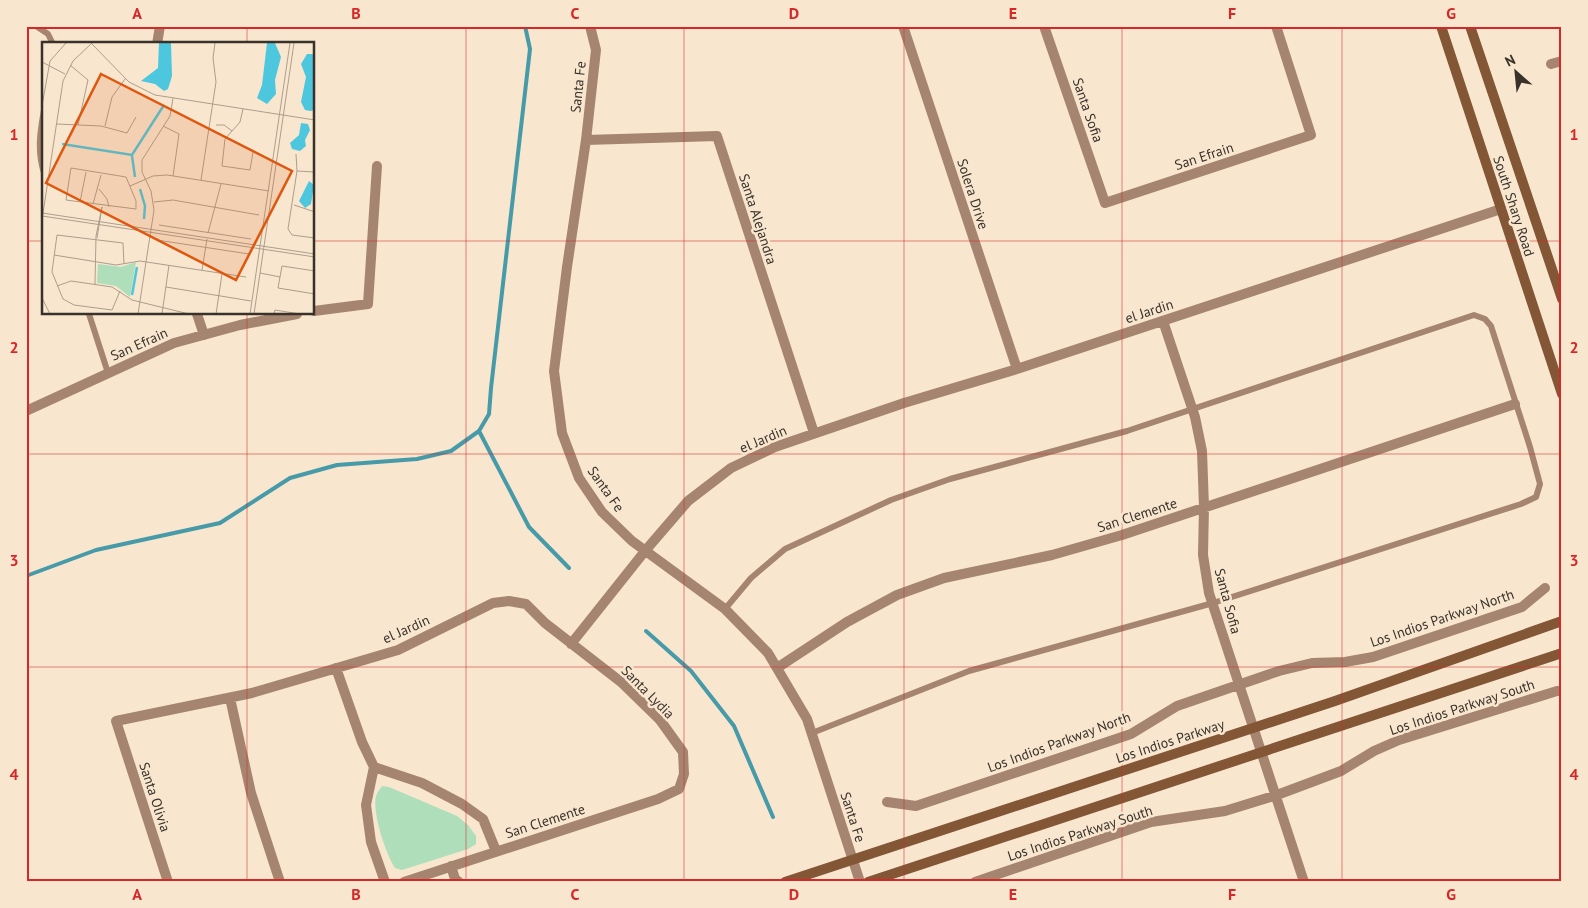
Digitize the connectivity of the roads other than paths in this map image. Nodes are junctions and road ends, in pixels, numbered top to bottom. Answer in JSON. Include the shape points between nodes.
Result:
{"nodes":[{"id":1,"x":36,"y":26,"type":"edge"},
{"id":2,"x":160,"y":26,"type":"edge"},
{"id":3,"x":590,"y":26,"type":"edge"},
{"id":4,"x":904,"y":26,"type":"edge"},
{"id":5,"x":1044,"y":26,"type":"edge"},
{"id":6,"x":1276,"y":26,"type":"edge"},
{"id":7,"x":1441,"y":26,"type":"edge"},
{"id":8,"x":1470,"y":26,"type":"edge"},
{"id":9,"x":52,"y":42,"type":"edge"},
{"id":10,"x":157,"y":42,"type":"edge"},
{"id":11,"x":42,"y":122,"type":"edge"},
{"id":12,"x":586,"y":140,"type":"junction"},
{"id":13,"x":42,"y":166,"type":"edge"},
{"id":14,"x":378,"y":166,"type":"dead end"},
{"id":15,"x":1105,"y":203,"type":"joint"},
{"id":16,"x":1501,"y":209,"type":"junction"},
{"id":17,"x":1562,"y":299,"type":"edge"},
{"id":18,"x":315,"y":311,"type":"edge"},
{"id":19,"x":89,"y":315,"type":"edge"},
{"id":20,"x":197,"y":315,"type":"edge"},
{"id":21,"x":292,"y":315,"type":"edge"},
{"id":22,"x":1163,"y":321,"type":"junction"},
{"id":23,"x":204,"y":334,"type":"junction"},
{"id":24,"x":1017,"y":370,"type":"junction"},
{"id":25,"x":108,"y":373,"type":"junction"},
{"id":26,"x":1562,"y":394,"type":"edge"},
{"id":27,"x":1515,"y":404,"type":"junction"},
{"id":28,"x":1193,"y":410,"type":"junction"},
{"id":29,"x":26,"y":411,"type":"edge"},
{"id":30,"x":814,"y":433,"type":"junction"},
{"id":31,"x":1204,"y":507,"type":"junction"},
{"id":32,"x":646,"y":551,"type":"junction"},
{"id":33,"x":1545,"y":588,"type":"dead end"},
{"id":34,"x":1213,"y":604,"type":"junction"},
{"id":35,"x":725,"y":609,"type":"junction"},
{"id":36,"x":1562,"y":621,"type":"edge"},
{"id":37,"x":571,"y":644,"type":"junction"},
{"id":38,"x":1562,"y":653,"type":"edge"},
{"id":39,"x":336,"y":668,"type":"junction"},
{"id":40,"x":777,"y":668,"type":"junction"},
{"id":41,"x":1239,"y":684,"type":"junction"},
{"id":42,"x":1562,"y":691,"type":"edge"},
{"id":43,"x":230,"y":698,"type":"junction"},
{"id":44,"x":116,"y":721,"type":"joint"},
{"id":45,"x":1254,"y":728,"type":"junction"},
{"id":46,"x":812,"y":733,"type":"junction"},
{"id":47,"x":1262,"y":751,"type":"junction"},
{"id":48,"x":374,"y":767,"type":"junction"},
{"id":49,"x":684,"y":774,"type":"joint"},
{"id":50,"x":1276,"y":795,"type":"junction"},
{"id":51,"x":887,"y":802,"type":"dead end"},
{"id":52,"x":496,"y":851,"type":"junction"},
{"id":53,"x":853,"y":860,"type":"junction"},
{"id":54,"x":451,"y":866,"type":"junction"},
{"id":55,"x":456,"y":881,"type":"edge"},
{"id":56,"x":168,"y":882,"type":"edge"},
{"id":57,"x":280,"y":882,"type":"edge"},
{"id":58,"x":385,"y":882,"type":"edge"},
{"id":59,"x":404,"y":882,"type":"edge"},
{"id":60,"x":785,"y":882,"type":"edge"},
{"id":61,"x":860,"y":882,"type":"edge"},
{"id":62,"x":868,"y":882,"type":"edge"},
{"id":63,"x":975,"y":882,"type":"edge"},
{"id":64,"x":1304,"y":882,"type":"edge"}],
"edges":[{"from":1,"to":9,"type":"lane","via":[[48,34]]},
{"from":2,"to":10,"type":"street"},
{"from":3,"to":12,"type":"street","name":"Santa Fe","via":[[596,50]]},
{"from":4,"to":24,"type":"street","name":"Solera Drive"},
{"from":5,"to":15,"type":"street","name":"Santa Sofia"},
{"from":6,"to":15,"type":"street","name":"San Efrain","via":[[1311,135]]},
{"from":7,"to":16,"type":"street","name":"South Shary Road"},
{"from":8,"to":17,"type":"street","name":"South Shary Road"},
{"from":11,"to":13,"type":"lane","via":[[39,140]]},
{"from":12,"to":30,"type":"street","name":"Santa Alejandra","via":[[716,136]]},
{"from":12,"to":32,"type":"street","name":"Santa Fe","via":[[554,371],[562,433],[579,478],[602,512]]},
{"from":14,"to":18,"type":"street","via":[[368,304]]},
{"from":16,"to":22,"type":"street","name":"el Jardin"},
{"from":16,"to":26,"type":"street","name":"South Shary Road"},
{"from":19,"to":25,"type":"lane"},
{"from":20,"to":23,"type":"street"},
{"from":21,"to":23,"type":"street","name":"San Efrain"},
{"from":22,"to":24,"type":"street","name":"el Jardin"},
{"from":22,"to":28,"type":"street","name":"Santa Sofia"},
{"from":23,"to":25,"type":"street","name":"San Efrain","via":[[174,343]]},
{"from":24,"to":30,"type":"street","name":"el Jardin"},
{"from":25,"to":29,"type":"street","name":"San Efrain"},
{"from":27,"to":28,"type":"lane","via":[[1490,326],[1485,319],[1474,315]]},
{"from":27,"to":31,"type":"street","name":"San Clemente"},
{"from":27,"to":34,"type":"lane","via":[[1540,484],[1536,497]]},
{"from":28,"to":31,"type":"street","name":"Santa Sofia","via":[[1202,451]]},
{"from":28,"to":35,"type":"lane","via":[[950,479],[891,500],[785,548],[751,578]]},
{"from":30,"to":32,"type":"street","name":"el Jardin","via":[[731,468],[688,501]]},
{"from":31,"to":34,"type":"street","name":"Santa Sofia","via":[[1203,555]]},
{"from":31,"to":40,"type":"street","name":"San Clemente","via":[[1122,535],[1052,555],[944,578],[897,595],[847,622]]},
{"from":32,"to":35,"type":"street","name":"Santa Fe"},
{"from":32,"to":37,"type":"street","name":"el Jardin"},
{"from":33,"to":41,"type":"street","name":"Los Indios Parkway North","via":[[1522,607],[1373,657],[1312,663]]},
{"from":34,"to":41,"type":"street","name":"Santa Sofia"},
{"from":34,"to":46,"type":"lane","via":[[969,671]]},
{"from":35,"to":40,"type":"street","name":"Santa Fe","via":[[768,653]]},
{"from":36,"to":45,"type":"street","name":"Los Indios Parkway"},
{"from":37,"to":39,"type":"street","name":"el Jardin","via":[[526,604],[509,601],[493,603],[398,650]]},
{"from":37,"to":49,"type":"street","name":"Santa Lydia","via":[[621,682],[660,720],[683,752]]},
{"from":38,"to":47,"type":"street"},
{"from":39,"to":43,"type":"street","name":"el Jardin"},
{"from":39,"to":48,"type":"street"},
{"from":40,"to":46,"type":"street","name":"Santa Fe","via":[[808,719]]},
{"from":41,"to":45,"type":"street","name":"Santa Sofia"},
{"from":41,"to":51,"type":"street","name":"Los Indios Parkway North","via":[[1177,706],[1131,734],[916,806]]},
{"from":42,"to":50,"type":"street","name":"Los Indios Parkway South","via":[[1399,740],[1341,771]]},
{"from":43,"to":44,"type":"street","name":"el Jardin"},
{"from":43,"to":57,"type":"street","via":[[251,793]]},
{"from":44,"to":56,"type":"street","name":"Santa Olivia"},
{"from":45,"to":47,"type":"street","name":"Santa Sofia"},
{"from":45,"to":53,"type":"street","name":"Los Indios Parkway"},
{"from":46,"to":53,"type":"street","name":"Santa Fe"},
{"from":47,"to":50,"type":"street","name":"Santa Sofia"},
{"from":47,"to":62,"type":"street"},
{"from":48,"to":52,"type":"street","via":[[422,783],[462,804],[483,819]]},
{"from":48,"to":58,"type":"street","via":[[366,805],[371,842]]},
{"from":49,"to":52,"type":"street","name":"San Clemente","via":[[679,789],[658,799]]},
{"from":50,"to":63,"type":"street","name":"Los Indios Parkway South","via":[[1225,812],[1151,822]]},
{"from":50,"to":64,"type":"street","name":"Santa Sofia"},
{"from":52,"to":54,"type":"street","name":"San Clemente"},
{"from":53,"to":60,"type":"street","name":"Los Indios Parkway"},
{"from":53,"to":61,"type":"street","name":"Santa Fe"},
{"from":54,"to":55,"type":"street"},
{"from":54,"to":59,"type":"street","name":"San Clemente"}]}
